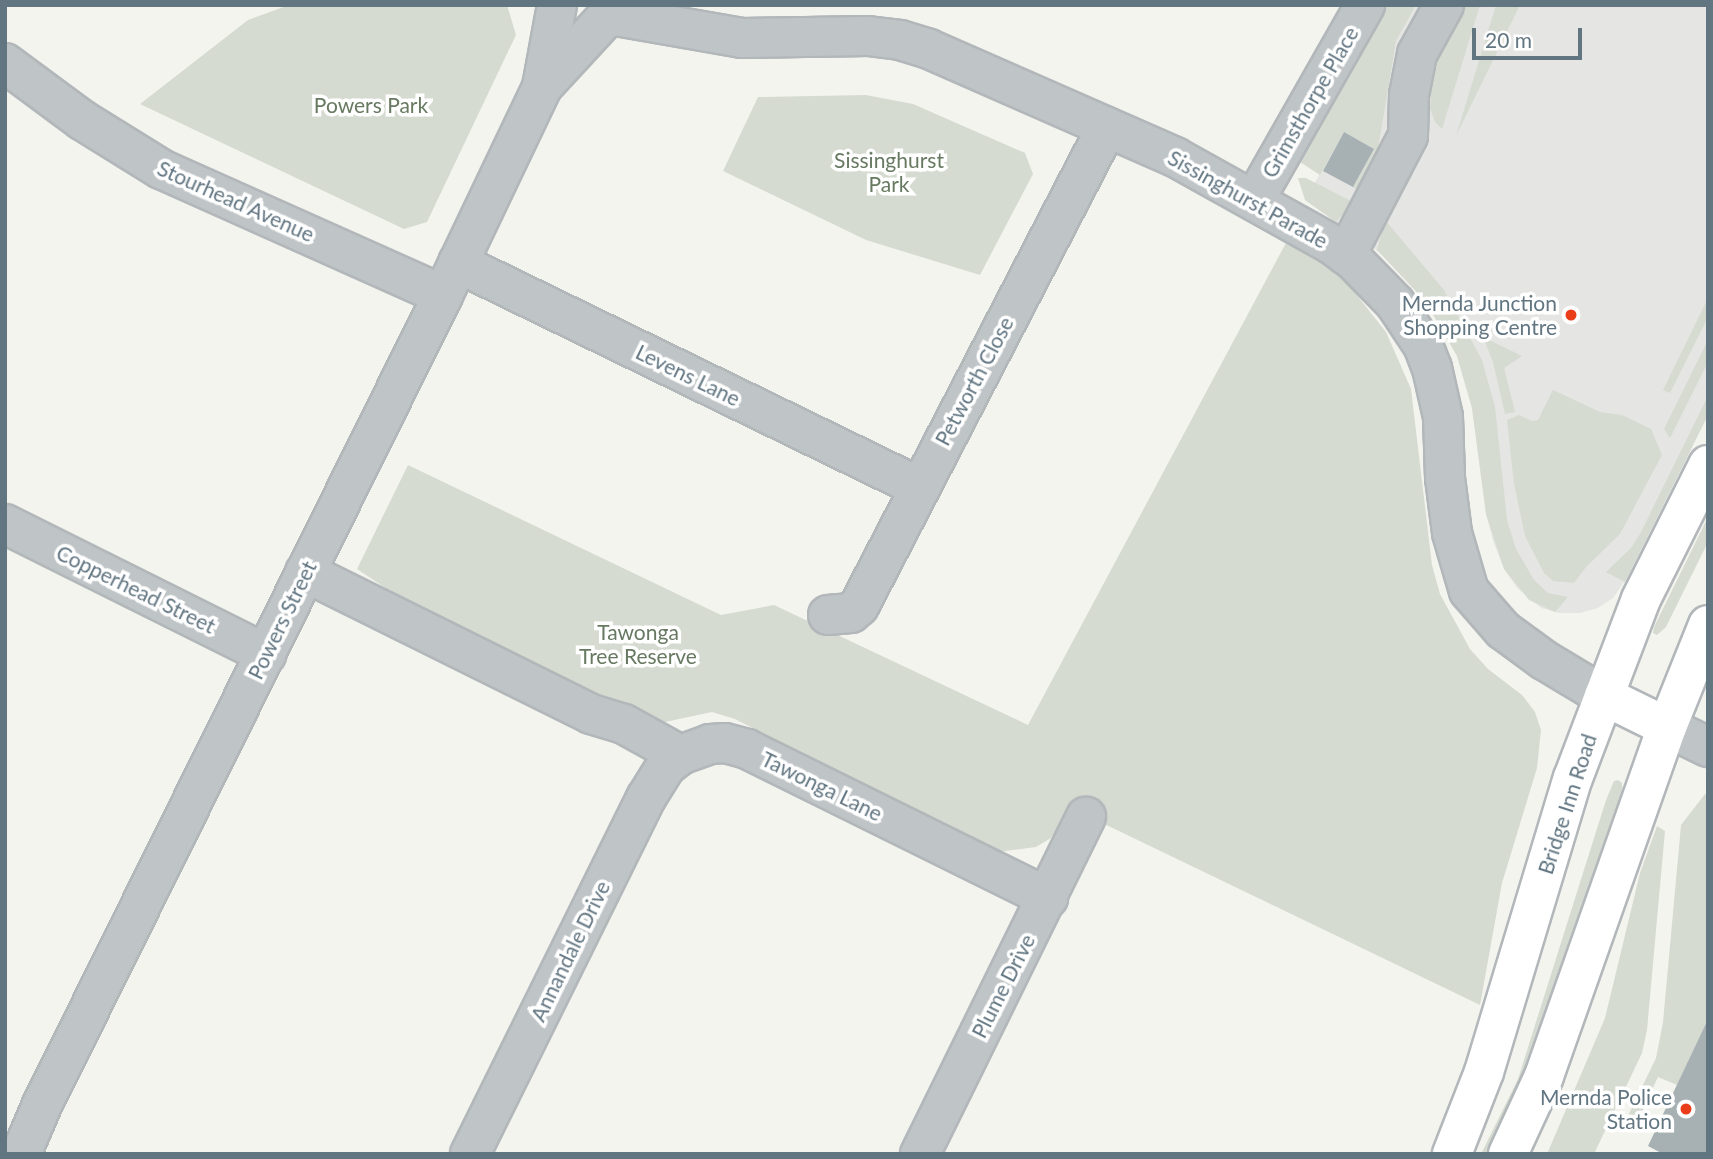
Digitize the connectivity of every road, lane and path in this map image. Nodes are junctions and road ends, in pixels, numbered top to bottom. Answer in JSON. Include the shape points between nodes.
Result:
{"nodes":[{"id":1,"x":558,"y":5,"type":"edge"},
{"id":2,"x":681,"y":5,"type":"edge"},
{"id":3,"x":1365,"y":5,"type":"edge"},
{"id":4,"x":1444,"y":5,"type":"edge"},
{"id":5,"x":616,"y":14,"type":"edge"},
{"id":6,"x":711,"y":30,"type":"junction"},
{"id":7,"x":5,"y":63,"type":"edge"},
{"id":8,"x":542,"y":86,"type":"junction"},
{"id":9,"x":1107,"y":127,"type":"junction"},
{"id":10,"x":1255,"y":199,"type":"junction"},
{"id":11,"x":1346,"y":255,"type":"junction"},
{"id":12,"x":451,"y":279,"type":"junction"},
{"id":13,"x":1708,"y":465,"type":"edge"},
{"id":14,"x":919,"y":487,"type":"junction"},
{"id":15,"x":5,"y":524,"type":"edge"},
{"id":16,"x":305,"y":572,"type":"junction"},
{"id":17,"x":828,"y":615,"type":"dead end"},
{"id":18,"x":1708,"y":625,"type":"edge"},
{"id":19,"x":266,"y":654,"type":"junction"},
{"id":20,"x":1604,"y":696,"type":"junction"},
{"id":21,"x":591,"y":714,"type":"junction"},
{"id":22,"x":1667,"y":727,"type":"junction"},
{"id":23,"x":1708,"y":747,"type":"edge"},
{"id":24,"x":680,"y":755,"type":"junction"},
{"id":25,"x":654,"y":782,"type":"junction"},
{"id":26,"x":1086,"y":817,"type":"dead end"},
{"id":27,"x":1048,"y":898,"type":"junction"},
{"id":28,"x":21,"y":1154,"type":"edge"},
{"id":29,"x":470,"y":1154,"type":"edge"},
{"id":30,"x":920,"y":1154,"type":"edge"},
{"id":31,"x":1452,"y":1154,"type":"edge"},
{"id":32,"x":1508,"y":1154,"type":"edge"}],
"edges":[{"from":1,"to":5,"type":"street","name":"Sissinghurst Parade","via":[[578,19]]},
{"from":1,"to":8,"type":"street","name":"Powers Street"},
{"from":2,"to":6,"type":"street","name":"Sissinghurst Parade"},
{"from":3,"to":10,"type":"street","name":"Grimsthorpe Place"},
{"from":4,"to":11,"type":"street","via":[[1418,54],[1409,95],[1408,136]]},
{"from":5,"to":6,"type":"street","name":"Sissinghurst Parade"},
{"from":5,"to":8,"type":"street","name":"Powers Street"},
{"from":6,"to":9,"type":"street","name":"Sissinghurst Parade","via":[[752,38],[868,36],[900,40]]},
{"from":7,"to":12,"type":"street","name":"Stourhead Avenue","via":[[82,120],[161,169]]},
{"from":8,"to":12,"type":"street","name":"Powers Street"},
{"from":9,"to":10,"type":"street","name":"Sissinghurst Parade"},
{"from":9,"to":14,"type":"street","name":"Petworth Close"},
{"from":10,"to":11,"type":"street","name":"Sissinghurst Parade"},
{"from":11,"to":20,"type":"street","name":"Sissinghurst Parade","via":[[1395,303],[1423,345],[1432,368],[1443,417],[1452,533],[1469,591],[1503,630]]},
{"from":12,"to":14,"type":"street","name":"Levens Lane"},
{"from":12,"to":16,"type":"street","name":"Powers Street"},
{"from":13,"to":20,"type":"main road","name":"Bridge Inn Road","via":[[1641,599]]},
{"from":14,"to":17,"type":"street","name":"Petworth Close","via":[[859,606],[851,613]]},
{"from":15,"to":19,"type":"street","name":"Copperhead Street"},
{"from":16,"to":19,"type":"street","name":"Powers Street"},
{"from":16,"to":21,"type":"street"},
{"from":18,"to":22,"type":"main road"},
{"from":19,"to":28,"type":"street","name":"Powers Street"},
{"from":20,"to":22,"type":"main road"},
{"from":20,"to":31,"type":"main road","name":"Bridge Inn Road","via":[[1571,785],[1484,1072]]},
{"from":21,"to":24,"type":"street","via":[[624,724]]},
{"from":21,"to":25,"type":"street"},
{"from":22,"to":23,"type":"street"},
{"from":22,"to":32,"type":"main road","via":[[1544,1076]]},
{"from":24,"to":25,"type":"street","name":"Annandale Drive"},
{"from":24,"to":27,"type":"street","name":"Tawonga Lane","via":[[710,744],[747,749]]},
{"from":25,"to":29,"type":"street","name":"Annandale Drive"},
{"from":26,"to":27,"type":"street","name":"Plume Drive"},
{"from":27,"to":30,"type":"street","name":"Plume Drive"}]}
